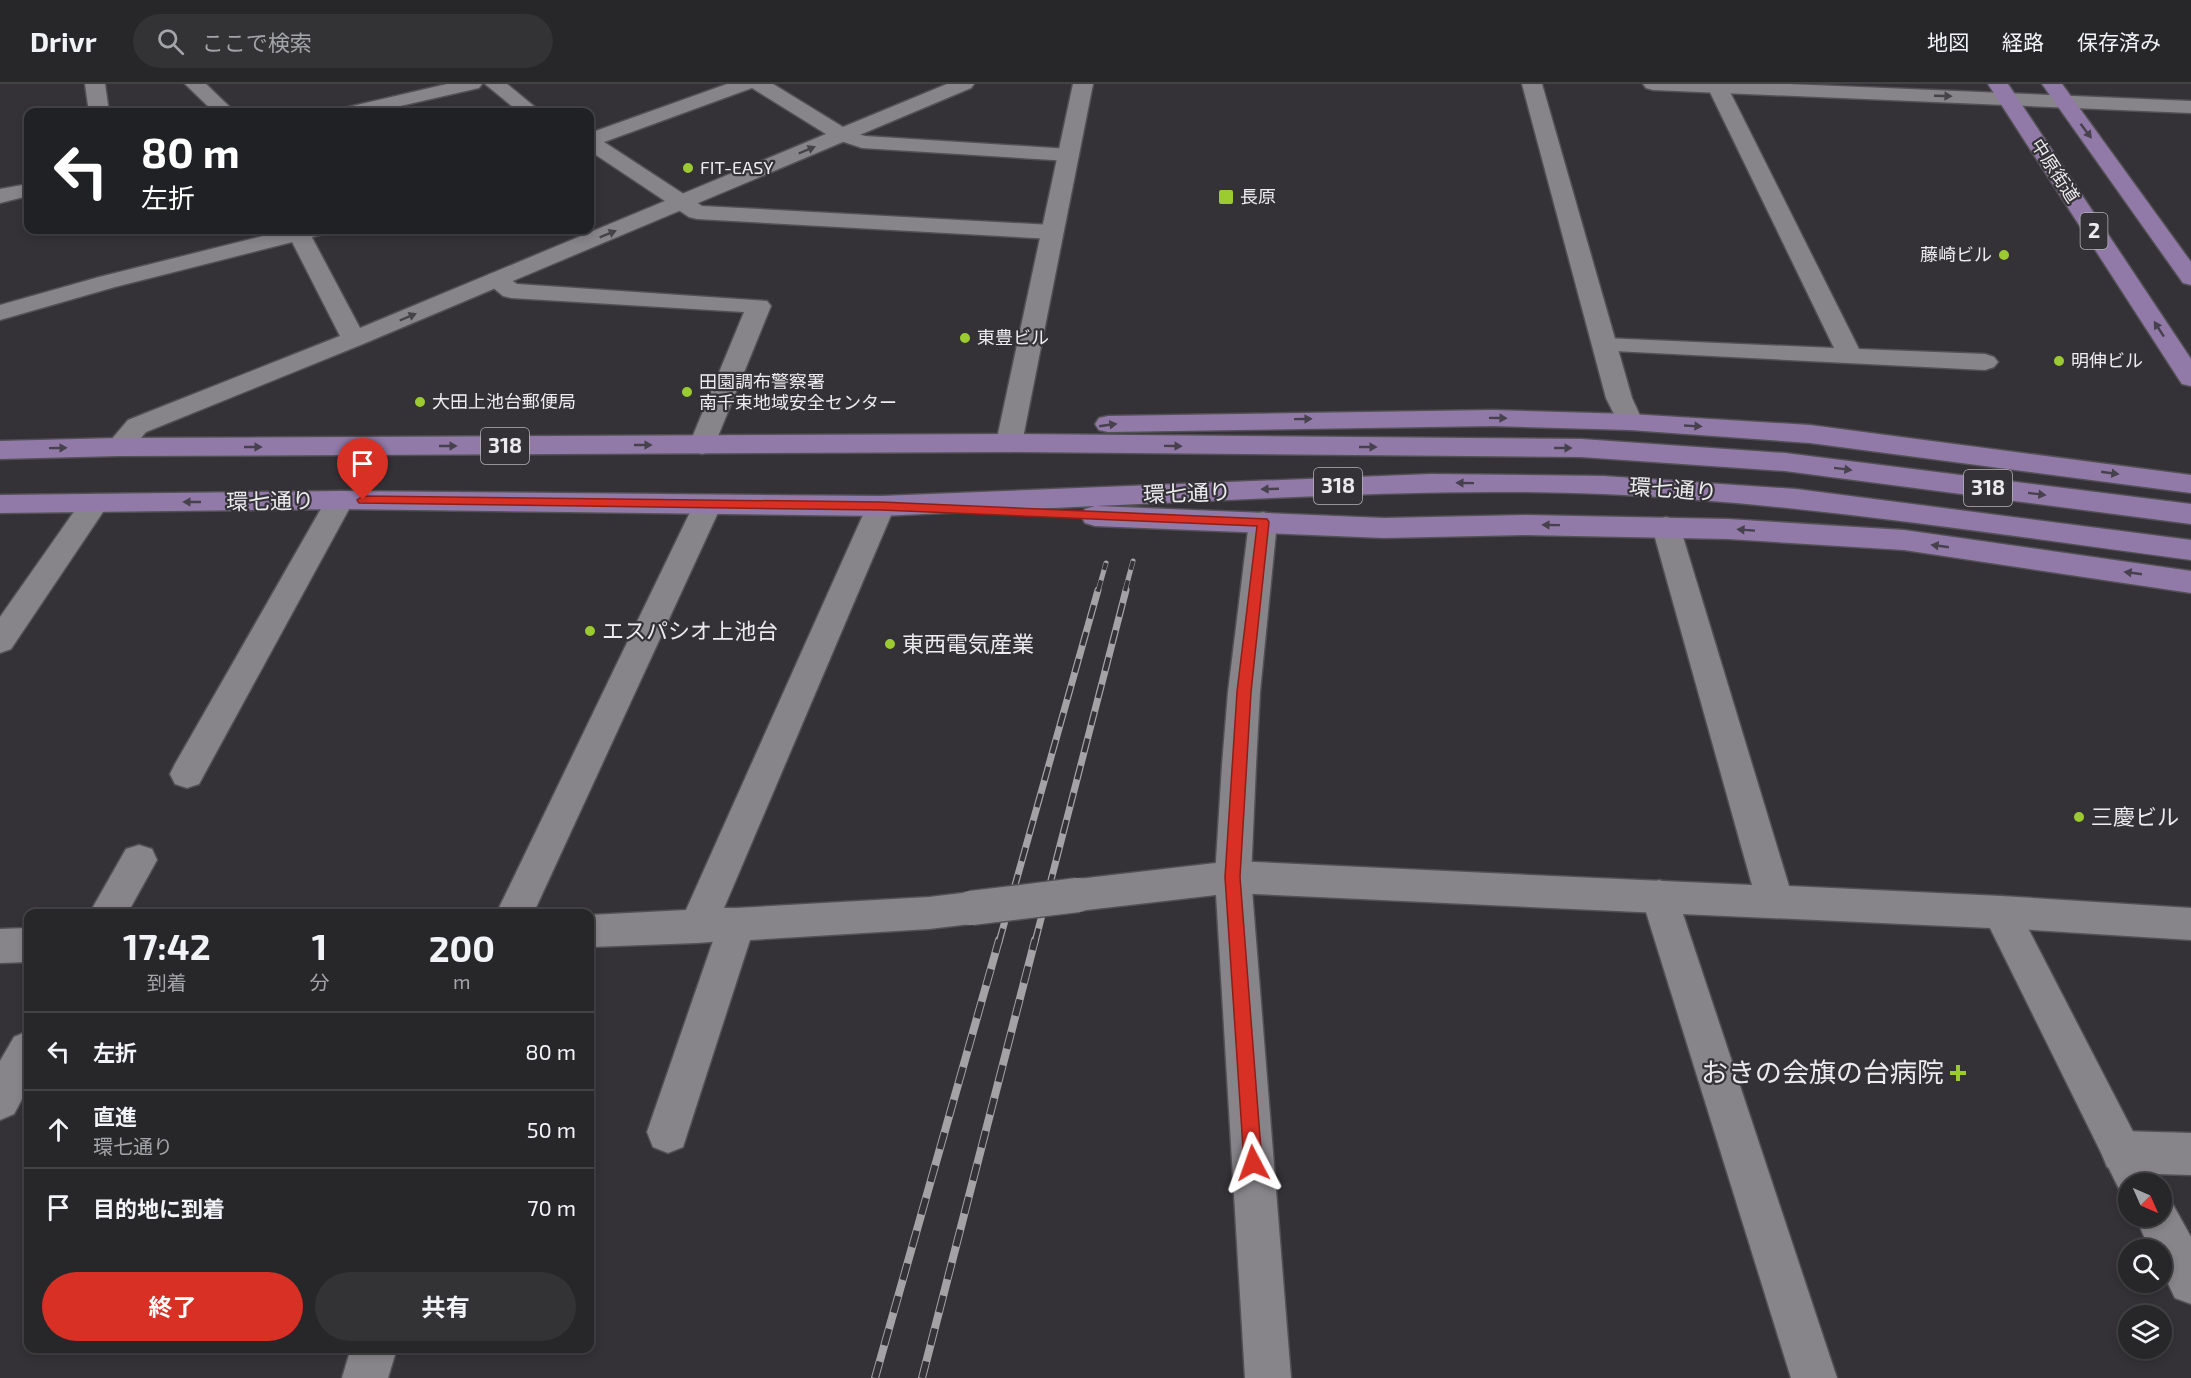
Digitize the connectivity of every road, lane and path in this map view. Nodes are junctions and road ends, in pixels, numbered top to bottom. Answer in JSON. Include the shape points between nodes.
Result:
{"nodes":[{"id":1,"x":95,"y":84,"type":"edge"},
{"id":2,"x":195,"y":84,"type":"edge"},
{"id":3,"x":472,"y":84,"type":"edge"},
{"id":4,"x":495,"y":84,"type":"edge"},
{"id":5,"x":744,"y":84,"type":"edge"},
{"id":6,"x":759,"y":84,"type":"edge"},
{"id":7,"x":964,"y":84,"type":"edge"},
{"id":8,"x":1083,"y":84,"type":"edge"},
{"id":9,"x":1532,"y":84,"type":"edge"},
{"id":10,"x":1653,"y":84,"type":"edge"},
{"id":11,"x":1690,"y":85,"type":"edge"},
{"id":12,"x":447,"y":86,"type":"edge"},
{"id":13,"x":1717,"y":86,"type":"junction"},
{"id":14,"x":2002,"y":91,"type":"edge"},
{"id":15,"x":2058,"y":92,"type":"edge"},
{"id":16,"x":2191,"y":106,"type":"edge"},
{"id":17,"x":98,"y":108,"type":"edge"},
{"id":18,"x":221,"y":108,"type":"edge"},
{"id":19,"x":366,"y":108,"type":"edge"},
{"id":20,"x":526,"y":108,"type":"edge"},
{"id":21,"x":842,"y":135,"type":"junction"},
{"id":22,"x":594,"y":140,"type":"edge"},
{"id":23,"x":594,"y":144,"type":"edge"},
{"id":24,"x":1069,"y":155,"type":"junction"},
{"id":25,"x":24,"y":191,"type":"edge"},
{"id":26,"x":0,"y":196,"type":"edge"},
{"id":27,"x":682,"y":203,"type":"junction"},
{"id":28,"x":1052,"y":231,"type":"junction"},
{"id":29,"x":291,"y":234,"type":"edge"},
{"id":30,"x":303,"y":234,"type":"edge"},
{"id":31,"x":2191,"y":278,"type":"edge"},
{"id":32,"x":496,"y":280,"type":"junction"},
{"id":33,"x":0,"y":314,"type":"edge"},
{"id":34,"x":354,"y":339,"type":"junction"},
{"id":35,"x":1604,"y":345,"type":"junction"},
{"id":36,"x":1851,"y":357,"type":"junction"},
{"id":37,"x":1985,"y":362,"type":"dead end"},
{"id":38,"x":2191,"y":378,"type":"edge"},
{"id":39,"x":1630,"y":422,"type":"junction"},
{"id":40,"x":1009,"y":443,"type":"junction"},
{"id":41,"x":702,"y":445,"type":"junction"},
{"id":42,"x":118,"y":447,"type":"junction"},
{"id":43,"x":0,"y":450,"type":"edge"},
{"id":44,"x":2191,"y":484,"type":"edge"},
{"id":45,"x":340,"y":500,"type":"junction"},
{"id":46,"x":95,"y":503,"type":"junction"},
{"id":47,"x":0,"y":504,"type":"edge"},
{"id":48,"x":708,"y":504,"type":"junction"},
{"id":49,"x":881,"y":506,"type":"junction"},
{"id":50,"x":2191,"y":514,"type":"edge"},
{"id":51,"x":1263,"y":522,"type":"junction"},
{"id":52,"x":1666,"y":527,"type":"junction"},
{"id":53,"x":2191,"y":550,"type":"edge"},
{"id":54,"x":2191,"y":582,"type":"edge"},
{"id":55,"x":0,"y":641,"type":"edge"},
{"id":56,"x":187,"y":774,"type":"dead end"},
{"id":57,"x":139,"y":860,"type":"dead end"},
{"id":58,"x":1233,"y":877,"type":"junction"},
{"id":59,"x":1659,"y":896,"type":"junction"},
{"id":60,"x":1775,"y":901,"type":"junction"},
{"id":61,"x":110,"y":909,"type":"edge"},
{"id":62,"x":516,"y":909,"type":"edge"},
{"id":63,"x":2001,"y":912,"type":"junction"},
{"id":64,"x":736,"y":924,"type":"junction"},
{"id":65,"x":2191,"y":924,"type":"edge"},
{"id":66,"x":697,"y":927,"type":"junction"},
{"id":67,"x":594,"y":931,"type":"edge"},
{"id":68,"x":24,"y":945,"type":"edge"},
{"id":69,"x":0,"y":946,"type":"edge"},
{"id":70,"x":24,"y":1057,"type":"edge"},
{"id":71,"x":0,"y":1100,"type":"edge"},
{"id":72,"x":668,"y":1132,"type":"dead end"},
{"id":73,"x":2191,"y":1154,"type":"edge"},
{"id":74,"x":2131,"y":1168,"type":"edge"},
{"id":75,"x":2162,"y":1227,"type":"edge"},
{"id":76,"x":2191,"y":1282,"type":"edge"},
{"id":77,"x":372,"y":1353,"type":"edge"},
{"id":78,"x":365,"y":1378,"type":"edge"},
{"id":79,"x":1268,"y":1378,"type":"edge"},
{"id":80,"x":1814,"y":1378,"type":"edge"}],
"edges":[{"from":1,"to":17,"type":"street"},
{"from":2,"to":18,"type":"street"},
{"from":3,"to":12,"type":"street"},
{"from":4,"to":20,"type":"street"},
{"from":5,"to":22,"type":"street"},
{"from":6,"to":21,"type":"street"},
{"from":7,"to":21,"type":"street"},
{"from":8,"to":24,"type":"street"},
{"from":9,"to":35,"type":"street"},
{"from":10,"to":11,"type":"street"},
{"from":11,"to":13,"type":"street"},
{"from":12,"to":19,"type":"street"},
{"from":13,"to":14,"type":"street","one_way":true},
{"from":13,"to":36,"type":"street"},
{"from":14,"to":15,"type":"street"},
{"from":38,"to":14,"type":"main road","name":"中原街道","number":"2","one_way":true},
{"from":15,"to":16,"type":"street"},
{"from":15,"to":31,"type":"main road","number":"2","one_way":true},
{"from":21,"to":24,"type":"street","via":[[862,142]]},
{"from":27,"to":21,"type":"street","one_way":true},
{"from":23,"to":27,"type":"street"},
{"from":24,"to":28,"type":"street"},
{"from":25,"to":26,"type":"street"},
{"from":27,"to":28,"type":"street","via":[[697,212]]},
{"from":32,"to":27,"type":"street","one_way":true},
{"from":28,"to":40,"type":"street"},
{"from":29,"to":33,"type":"street"},
{"from":30,"to":34,"type":"street"},
{"from":34,"to":32,"type":"street","one_way":true},
{"from":32,"to":41,"type":"street","via":[[511,291],[759,306]]},
{"from":34,"to":42,"type":"street","via":[[137,426]]},
{"from":35,"to":36,"type":"street"},
{"from":35,"to":39,"type":"street"},
{"from":36,"to":37,"type":"street"},
{"from":40,"to":39,"type":"main road","one_way":true,"via":[[1111,423],[1481,418]]},
{"from":39,"to":44,"type":"main road","one_way":true,"via":[[1810,434]]},
{"from":40,"to":41,"type":"main road","name":"環七通り","number":"318"},
{"from":40,"to":50,"type":"main road","name":"環七通り","number":"318","one_way":true,"via":[[1581,448],[1785,462]]},
{"from":42,"to":41,"type":"main road","name":"環七通り","number":"318","one_way":true},
{"from":43,"to":42,"type":"main road","name":"環七通り","number":"318","one_way":true},
{"from":45,"to":46,"type":"main road","name":"環七通り","number":"318","one_way":true},
{"from":45,"to":48,"type":"main road","name":"環七通り","number":"318"},
{"from":45,"to":56,"type":"street"},
{"from":46,"to":47,"type":"main road","name":"環七通り","number":"318"},
{"from":46,"to":55,"type":"street"},
{"from":48,"to":49,"type":"main road","name":"環七通り","number":"318"},
{"from":48,"to":62,"type":"street"},
{"from":49,"to":51,"type":"main road"},
{"from":53,"to":49,"type":"main road","name":"環七通り","number":"318","one_way":true,"via":[[1796,498],[1604,484],[1431,483]]},
{"from":49,"to":66,"type":"street"},
{"from":52,"to":51,"type":"main road","one_way":true,"via":[[1384,528]]},
{"from":51,"to":58,"type":"street","via":[[1244,692]]},
{"from":54,"to":52,"type":"main road","one_way":true,"via":[[1904,540]]},
{"from":52,"to":60,"type":"street"},
{"from":57,"to":61,"type":"street"},
{"from":58,"to":59,"type":"street"},
{"from":58,"to":64,"type":"street","bridge":true,"via":[[929,913]]},
{"from":58,"to":79,"type":"street"},
{"from":59,"to":60,"type":"street"},
{"from":59,"to":80,"type":"street"},
{"from":60,"to":63,"type":"street"},
{"from":63,"to":65,"type":"street"},
{"from":63,"to":74,"type":"street"},
{"from":64,"to":66,"type":"street"},
{"from":64,"to":72,"type":"street"},
{"from":66,"to":67,"type":"street"},
{"from":68,"to":69,"type":"street"},
{"from":70,"to":71,"type":"street"},
{"from":73,"to":74,"type":"street"},
{"from":75,"to":76,"type":"street"},
{"from":77,"to":78,"type":"street"}]}
